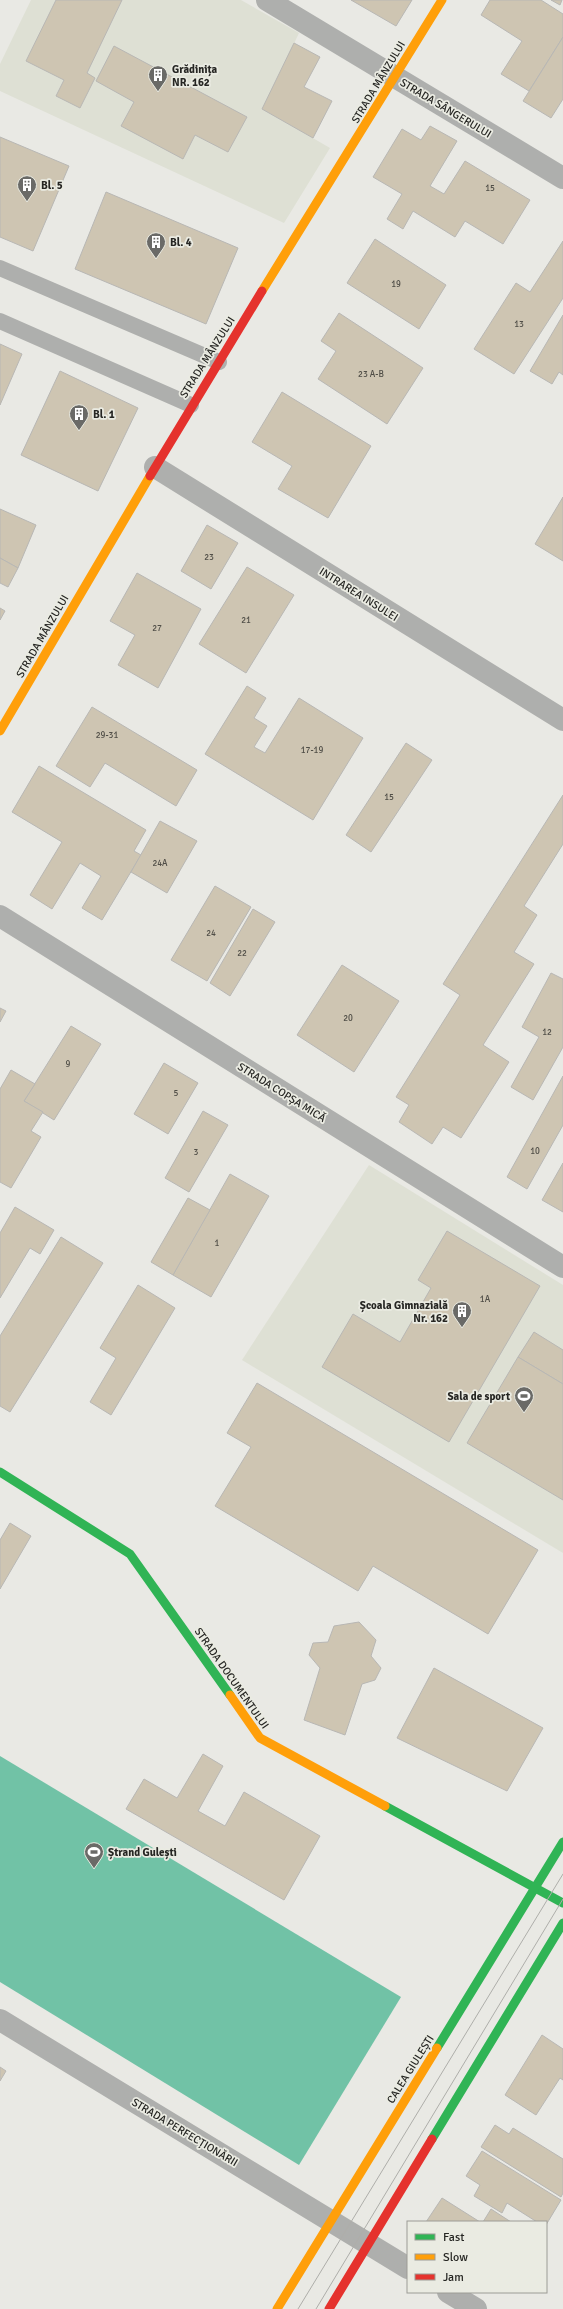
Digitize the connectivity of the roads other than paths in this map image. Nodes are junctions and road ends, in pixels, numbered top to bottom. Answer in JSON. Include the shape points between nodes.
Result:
{"nodes":[{"id":1,"x":267,"y":0,"type":"edge"},
{"id":2,"x":442,"y":0,"type":"edge"},
{"id":3,"x":395,"y":77,"type":"junction"},
{"id":4,"x":563,"y":178,"type":"edge"},
{"id":5,"x":0,"y":268,"type":"edge"},
{"id":6,"x":0,"y":321,"type":"edge"},
{"id":7,"x":219,"y":362,"type":"junction"},
{"id":8,"x":191,"y":405,"type":"junction"},
{"id":9,"x":155,"y":467,"type":"junction"},
{"id":10,"x":563,"y":720,"type":"edge"},
{"id":11,"x":0,"y":731,"type":"edge"},
{"id":12,"x":0,"y":916,"type":"edge"},
{"id":13,"x":563,"y":1267,"type":"edge"},
{"id":14,"x":0,"y":1472,"type":"edge"},
{"id":15,"x":563,"y":1842,"type":"edge"},
{"id":16,"x":536,"y":1888,"type":"junction"},
{"id":17,"x":563,"y":1902,"type":"edge"},
{"id":18,"x":563,"y":1923,"type":"edge"},
{"id":19,"x":0,"y":2020,"type":"edge"},
{"id":20,"x":330,"y":2221,"type":"junction"},
{"id":21,"x":369,"y":2244,"type":"junction"},
{"id":22,"x":407,"y":2267,"type":"edge"},
{"id":23,"x":450,"y":2293,"type":"edge"},
{"id":24,"x":277,"y":2309,"type":"edge"},
{"id":25,"x":329,"y":2309,"type":"edge"},
{"id":26,"x":476,"y":2309,"type":"edge"}],
"edges":[{"from":1,"to":3,"type":"street","name":"STRADA SÂNGERULUI"},
{"from":2,"to":3,"type":"street","name":"STRADA MÂNZULUI"},
{"from":3,"to":4,"type":"street","name":"STRADA SÂNGERULUI"},
{"from":3,"to":7,"type":"street","name":"STRADA MÂNZULUI"},
{"from":5,"to":7,"type":"lane"},
{"from":6,"to":8,"type":"lane"},
{"from":7,"to":8,"type":"street","name":"STRADA MÂNZULUI"},
{"from":8,"to":9,"type":"street","name":"STRADA MÂNZULUI"},
{"from":9,"to":10,"type":"street","name":"INTRAREA INSULEI"},
{"from":9,"to":11,"type":"street","name":"STRADA MÂNZULUI"},
{"from":12,"to":13,"type":"street","name":"STRADA COPȘA MICĂ"},
{"from":14,"to":16,"type":"street","name":"STRADA DOCUMENTULUI","via":[[130,1554],[260,1738]]},
{"from":15,"to":16,"type":"street","name":"CALEA GIULEȘTI"},
{"from":16,"to":17,"type":"street","name":"STRADA DOCUMENTULUI"},
{"from":16,"to":20,"type":"street","name":"CALEA GIULEȘTI"},
{"from":18,"to":21,"type":"street"},
{"from":19,"to":20,"type":"street","name":"STRADA PERFECȚIONĂRII"},
{"from":20,"to":21,"type":"street","name":"STRADA PERFECȚIONĂRII"},
{"from":20,"to":24,"type":"street","name":"CALEA GIULEȘTI"},
{"from":21,"to":22,"type":"street","name":"STRADA PERFECȚIONĂRII"},
{"from":21,"to":25,"type":"street"},
{"from":23,"to":26,"type":"street"}]}
